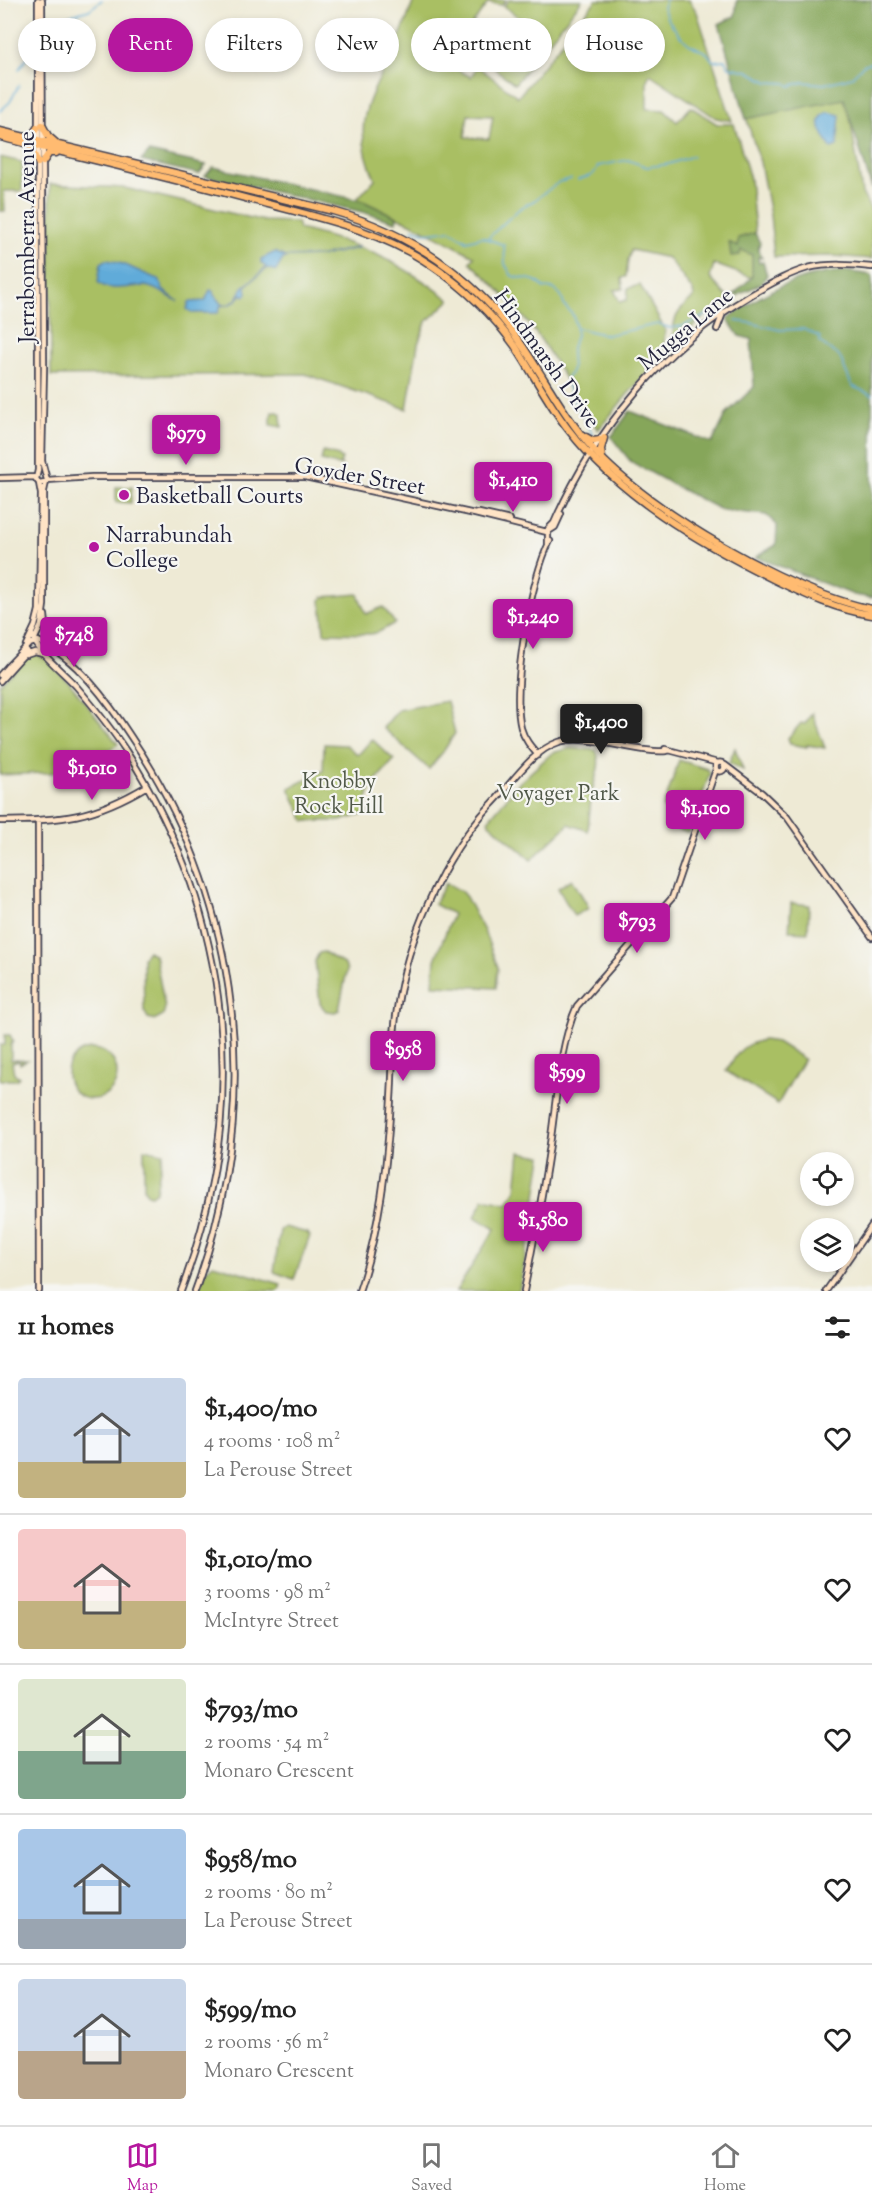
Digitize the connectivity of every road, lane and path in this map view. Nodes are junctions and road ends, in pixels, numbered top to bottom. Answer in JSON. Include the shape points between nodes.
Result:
{"nodes":[{"id":1,"x":38,"y":0,"type":"edge"},
{"id":2,"x":42,"y":0,"type":"edge"},
{"id":3,"x":39,"y":18,"type":"edge"},
{"id":4,"x":41,"y":18,"type":"edge"},
{"id":5,"x":40,"y":72,"type":"edge"},
{"id":6,"x":40,"y":127,"type":"junction"},
{"id":7,"x":0,"y":132,"type":"edge"},
{"id":8,"x":0,"y":137,"type":"edge"},
{"id":9,"x":25,"y":140,"type":"junction"},
{"id":10,"x":40,"y":144,"type":"junction"},
{"id":11,"x":62,"y":146,"type":"junction"},
{"id":12,"x":74,"y":155,"type":"junction"},
{"id":13,"x":40,"y":163,"type":"junction"},
{"id":14,"x":198,"y":182,"type":"junction"},
{"id":15,"x":39,"y":233,"type":"junction"},
{"id":16,"x":872,"y":267,"type":"edge"},
{"id":17,"x":723,"y":313,"type":"junction"},
{"id":18,"x":717,"y":329,"type":"dead end"},
{"id":19,"x":41,"y":415,"type":"junction"},
{"id":20,"x":580,"y":434,"type":"junction"},
{"id":21,"x":602,"y":439,"type":"junction"},
{"id":22,"x":592,"y":453,"type":"junction"},
{"id":23,"x":604,"y":461,"type":"junction"},
{"id":24,"x":0,"y":478,"type":"edge"},
{"id":25,"x":42,"y":478,"type":"junction"},
{"id":26,"x":548,"y":531,"type":"junction"},
{"id":27,"x":42,"y":572,"type":"junction"},
{"id":28,"x":44,"y":606,"type":"junction"},
{"id":29,"x":872,"y":609,"type":"edge"},
{"id":30,"x":872,"y":615,"type":"edge"},
{"id":31,"x":35,"y":632,"type":"junction"},
{"id":32,"x":34,"y":641,"type":"junction"},
{"id":33,"x":55,"y":651,"type":"junction"},
{"id":34,"x":23,"y":656,"type":"junction"},
{"id":35,"x":50,"y":658,"type":"junction"},
{"id":36,"x":8,"y":667,"type":"junction"},
{"id":37,"x":76,"y":667,"type":"junction"},
{"id":38,"x":0,"y":675,"type":"edge"},
{"id":39,"x":0,"y":681,"type":"edge"},
{"id":40,"x":105,"y":702,"type":"junction"},
{"id":41,"x":96,"y":710,"type":"junction"},
{"id":42,"x":538,"y":755,"type":"junction"},
{"id":43,"x":719,"y":768,"type":"junction"},
{"id":44,"x":147,"y":786,"type":"junction"},
{"id":45,"x":169,"y":800,"type":"junction"},
{"id":46,"x":158,"y":806,"type":"junction"},
{"id":47,"x":0,"y":821,"type":"edge"},
{"id":48,"x":38,"y":821,"type":"junction"},
{"id":49,"x":872,"y":937,"type":"edge"},
{"id":50,"x":232,"y":1010,"type":"junction"},
{"id":51,"x":220,"y":1012,"type":"junction"},
{"id":52,"x":208,"y":1208,"type":"junction"},
{"id":53,"x":219,"y":1211,"type":"junction"},
{"id":54,"x":872,"y":1225,"type":"edge"},
{"id":55,"x":194,"y":1255,"type":"junction"},
{"id":56,"x":206,"y":1259,"type":"junction"},
{"id":57,"x":39,"y":1291,"type":"edge"},
{"id":58,"x":181,"y":1291,"type":"edge"},
{"id":59,"x":195,"y":1291,"type":"edge"},
{"id":60,"x":359,"y":1291,"type":"edge"},
{"id":61,"x":524,"y":1291,"type":"edge"},
{"id":62,"x":826,"y":1291,"type":"edge"}],
"edges":[{"from":1,"to":3,"type":"street","name":"Jerrabomberra Avenue"},
{"from":2,"to":4,"type":"street","name":"Jerrabomberra Avenue"},
{"from":5,"to":6,"type":"street","name":"Jerrabomberra Avenue"},
{"from":6,"to":9,"type":"main road"},
{"from":6,"to":10,"type":"street","name":"Jerrabomberra Avenue"},
{"from":6,"to":11,"type":"main road"},
{"from":7,"to":9,"type":"main road","name":"Hindmarsh Drive"},
{"from":8,"to":9,"type":"main road","name":"Hindmarsh Drive"},
{"from":9,"to":10,"type":"main road","name":"Hindmarsh Drive"},
{"from":9,"to":13,"type":"main road"},
{"from":10,"to":11,"type":"main road","name":"Hindmarsh Drive"},
{"from":10,"to":12,"type":"main road","name":"Hindmarsh Drive"},
{"from":10,"to":13,"type":"street","name":"Jerrabomberra Avenue"},
{"from":11,"to":14,"type":"main road","name":"Hindmarsh Drive"},
{"from":12,"to":13,"type":"main road","via":[[51,152]]},
{"from":12,"to":14,"type":"main road","name":"Hindmarsh Drive"},
{"from":13,"to":15,"type":"street","name":"Jerrabomberra Avenue"},
{"from":14,"to":20,"type":"main road","name":"Hindmarsh Drive","via":[[354,217],[435,258],[472,287],[506,323]]},
{"from":14,"to":22,"type":"main road","name":"Hindmarsh Drive","via":[[359,229],[433,266],[474,299],[504,332],[556,412]]},
{"from":15,"to":19,"type":"street","name":"Jerrabomberra Avenue"},
{"from":15,"to":19,"type":"street","name":"Jerrabomberra Avenue","via":[[43,240]]},
{"from":16,"to":17,"type":"street","name":"Mugga Lane","via":[[829,265],[796,272]]},
{"from":17,"to":18,"type":"street"},
{"from":17,"to":21,"type":"street","name":"Mugga Lane","via":[[648,379]]},
{"from":19,"to":25,"type":"street","name":"Jerrabomberra Avenue"},
{"from":20,"to":21,"type":"main road","via":[[593,441]]},
{"from":20,"to":22,"type":"main road","name":"Hindmarsh Drive"},
{"from":21,"to":22,"type":"street","name":"Mugga Lane"},
{"from":21,"to":23,"type":"main road"},
{"from":22,"to":23,"type":"main road","name":"Hindmarsh Drive"},
{"from":22,"to":26,"type":"street","name":"Mugga Lane"},
{"from":22,"to":30,"type":"main road","name":"Hindmarsh Drive","via":[[614,478],[648,505],[729,555],[824,602]]},
{"from":23,"to":29,"type":"main road","name":"Hindmarsh Drive","via":[[649,498],[729,548],[821,593]]},
{"from":24,"to":25,"type":"street","name":"Goyder Street"},
{"from":25,"to":26,"type":"street","name":"Goyder Street","via":[[305,477]]},
{"from":25,"to":27,"type":"street","name":"Jerrabomberra Avenue"},
{"from":26,"to":42,"type":"street","via":[[526,624],[520,672],[520,722],[525,738]]},
{"from":27,"to":28,"type":"street","name":"Jerrabomberra Avenue"},
{"from":27,"to":31,"type":"street","name":"Jerrabomberra Avenue"},
{"from":28,"to":31,"type":"street","name":"Jerrabomberra Avenue"},
{"from":28,"to":37,"type":"street","via":[[48,636]]},
{"from":31,"to":32,"type":"street"},
{"from":31,"to":36,"type":"street"},
{"from":32,"to":33,"type":"street"},
{"from":32,"to":34,"type":"street"},
{"from":32,"to":35,"type":"street"},
{"from":32,"to":36,"type":"street"},
{"from":33,"to":35,"type":"street"},
{"from":33,"to":37,"type":"street"},
{"from":34,"to":35,"type":"street","via":[[36,652]]},
{"from":34,"to":39,"type":"street"},
{"from":35,"to":41,"type":"street"},
{"from":36,"to":38,"type":"street"},
{"from":37,"to":40,"type":"street"},
{"from":40,"to":41,"type":"street"},
{"from":40,"to":45,"type":"street"},
{"from":41,"to":44,"type":"street"},
{"from":42,"to":43,"type":"street","via":[[566,740],[665,749]]},
{"from":42,"to":60,"type":"street","via":[[518,773],[453,856],[417,931],[403,975],[393,1035],[384,1181]]},
{"from":43,"to":49,"type":"street","via":[[762,793],[787,817]]},
{"from":43,"to":61,"type":"street","via":[[672,898],[577,1006],[572,1017]]},
{"from":44,"to":46,"type":"street"},
{"from":44,"to":48,"type":"street","via":[[93,813]]},
{"from":45,"to":46,"type":"street"},
{"from":45,"to":50,"type":"street","via":[[210,900]]},
{"from":46,"to":51,"type":"street","via":[[201,914]]},
{"from":47,"to":48,"type":"street"},
{"from":48,"to":57,"type":"street"},
{"from":50,"to":51,"type":"street"},
{"from":50,"to":53,"type":"street","via":[[234,1116]]},
{"from":51,"to":52,"type":"street","via":[[222,1118]]},
{"from":52,"to":53,"type":"street"},
{"from":52,"to":55,"type":"street"},
{"from":53,"to":56,"type":"street"},
{"from":54,"to":62,"type":"street"},
{"from":55,"to":56,"type":"street"},
{"from":55,"to":58,"type":"street"},
{"from":56,"to":59,"type":"street"}]}
